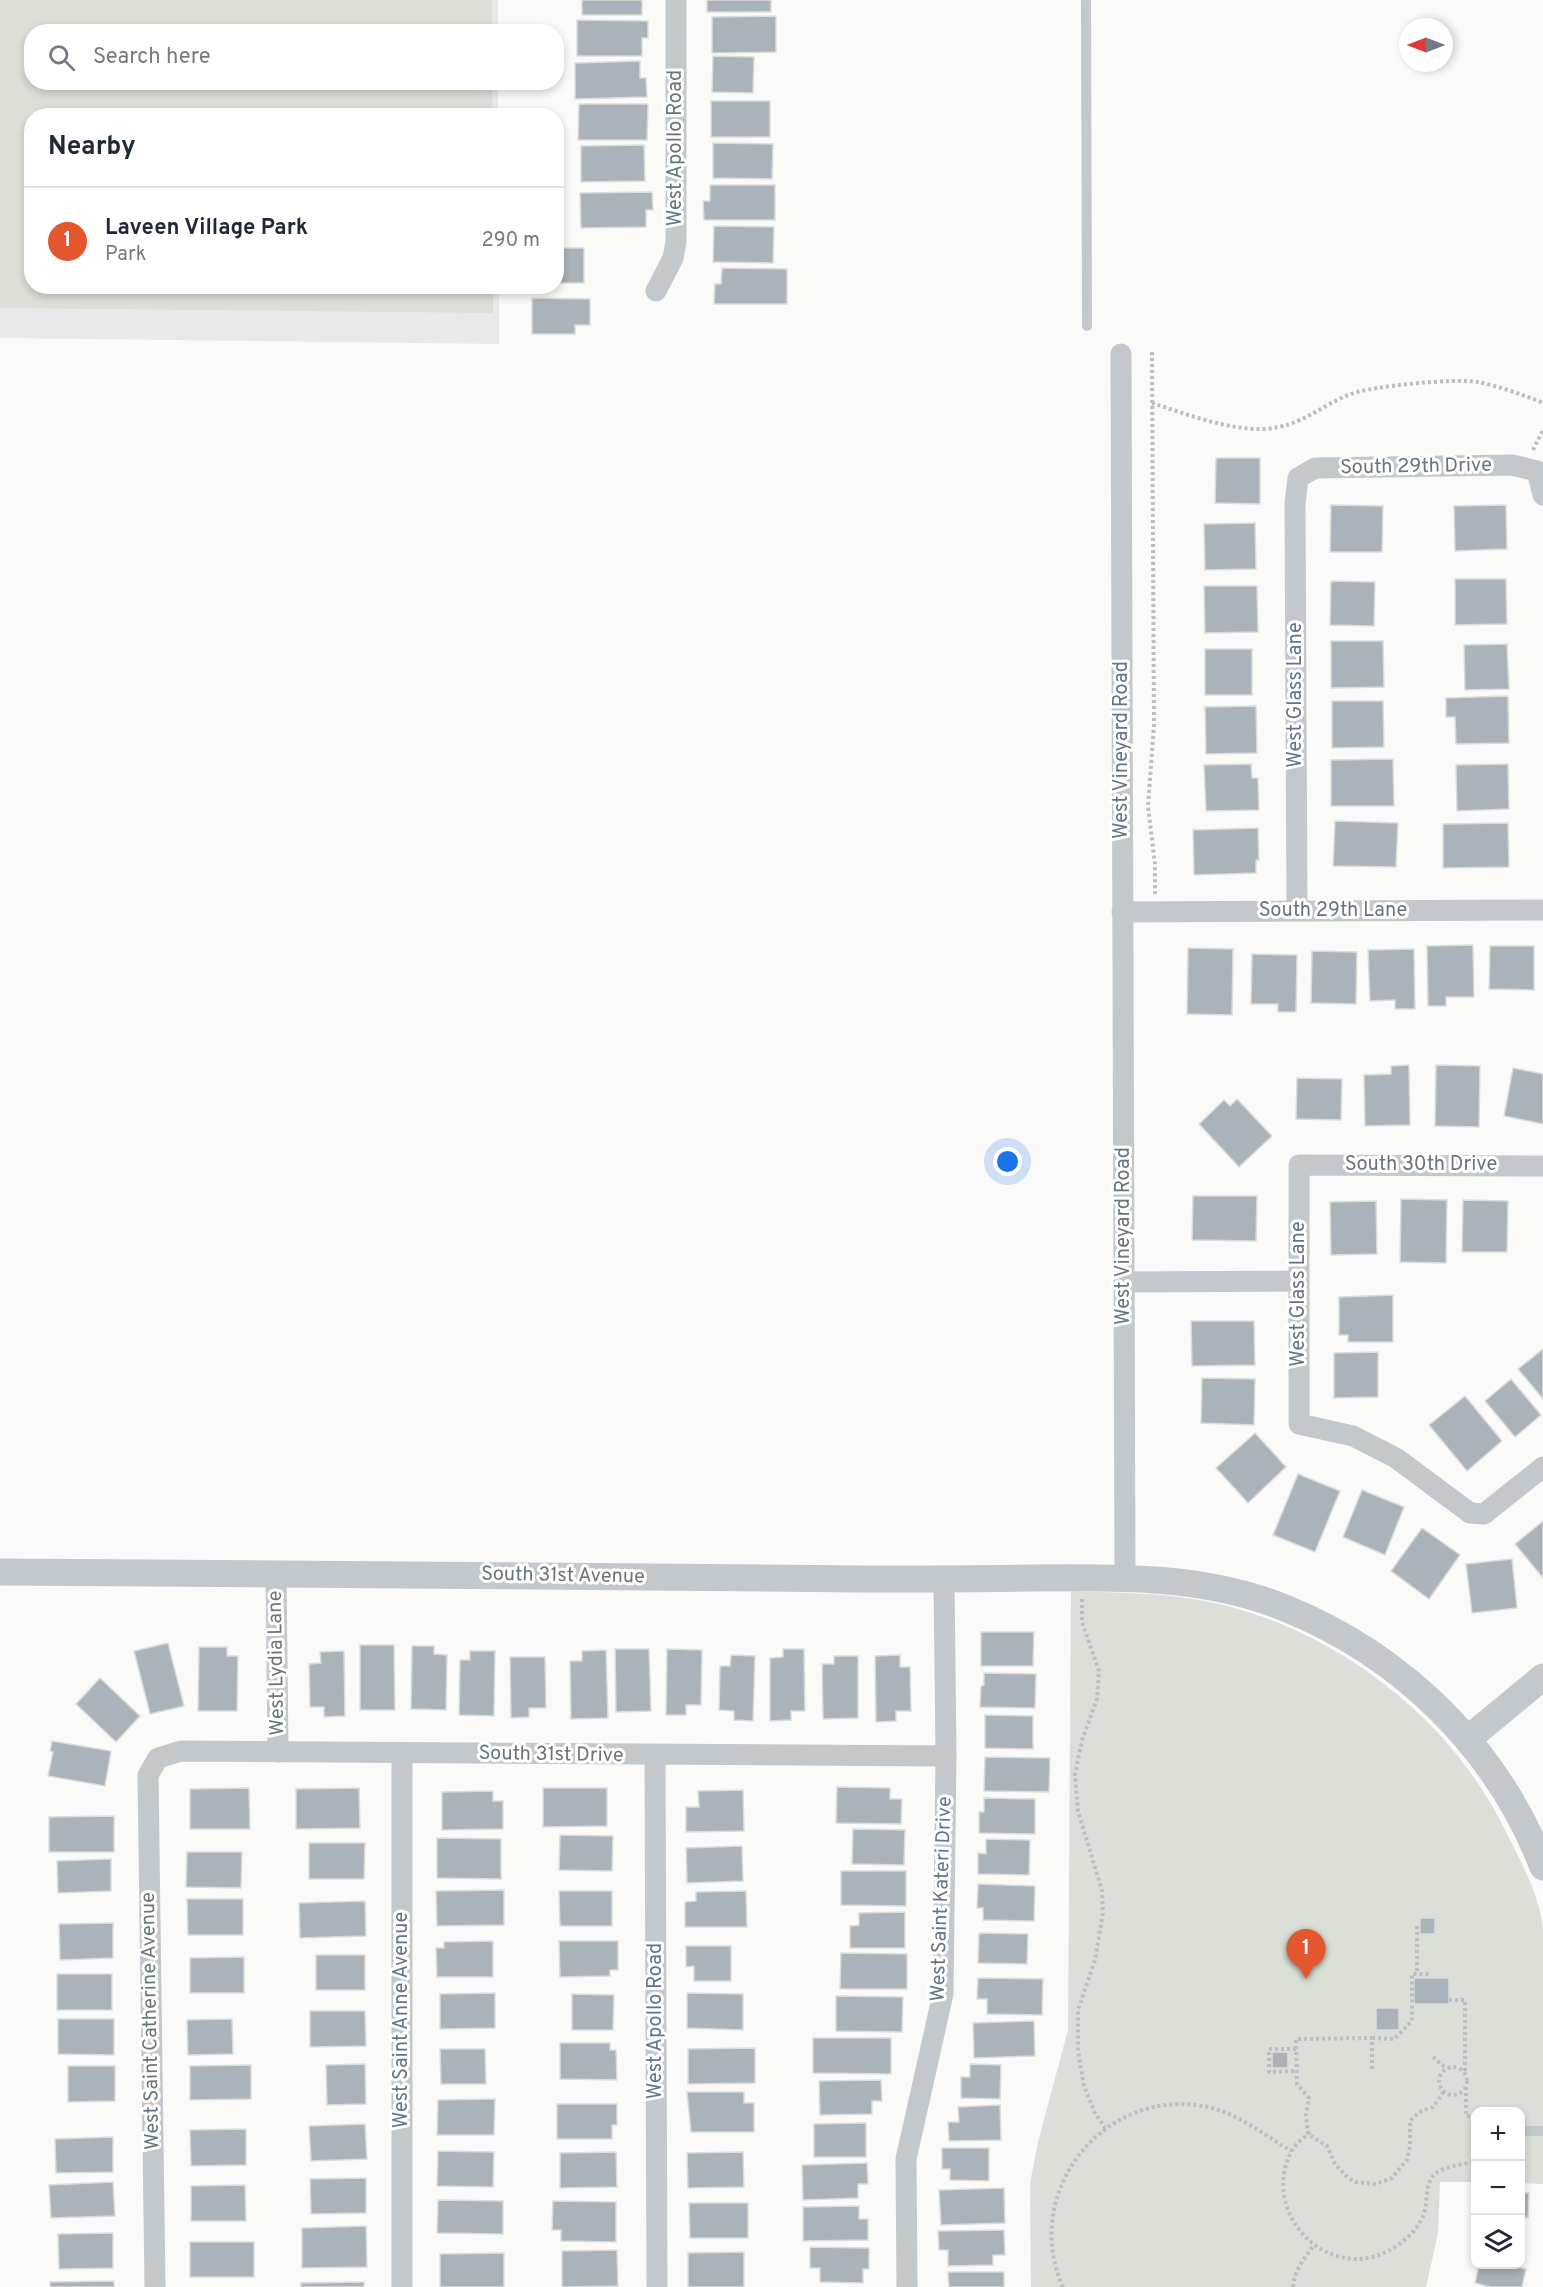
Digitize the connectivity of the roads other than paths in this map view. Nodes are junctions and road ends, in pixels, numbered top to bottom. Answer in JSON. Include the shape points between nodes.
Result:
{"nodes":[{"id":1,"x":676,"y":0,"type":"edge"},
{"id":2,"x":1086,"y":0,"type":"edge"},
{"id":3,"x":656,"y":291,"type":"dead end"},
{"id":4,"x":1087,"y":326,"type":"dead end"},
{"id":5,"x":1121,"y":354,"type":"dead end"},
{"id":6,"x":1298,"y":478,"type":"joint"},
{"id":7,"x":1543,"y":495,"type":"edge"},
{"id":8,"x":1543,"y":910,"type":"edge"},
{"id":9,"x":1297,"y":911,"type":"junction"},
{"id":10,"x":1122,"y":912,"type":"junction"},
{"id":11,"x":1299,"y":1165,"type":"joint"},
{"id":12,"x":1543,"y":1166,"type":"edge"},
{"id":13,"x":1298,"y":1281,"type":"junction"},
{"id":14,"x":1124,"y":1282,"type":"junction"},
{"id":15,"x":1543,"y":1467,"type":"edge"},
{"id":16,"x":0,"y":1572,"type":"edge"},
{"id":17,"x":276,"y":1574,"type":"junction"},
{"id":18,"x":1125,"y":1577,"type":"junction"},
{"id":19,"x":944,"y":1580,"type":"junction"},
{"id":20,"x":1543,"y":1677,"type":"edge"},
{"id":21,"x":1468,"y":1739,"type":"junction"},
{"id":22,"x":278,"y":1752,"type":"junction"},
{"id":23,"x":402,"y":1753,"type":"junction"},
{"id":24,"x":655,"y":1756,"type":"junction"},
{"id":25,"x":946,"y":1756,"type":"junction"},
{"id":26,"x":158,"y":1758,"type":"joint"},
{"id":27,"x":1543,"y":1867,"type":"edge"},
{"id":28,"x":1525,"y":2131,"type":"edge"},
{"id":29,"x":1543,"y":2132,"type":"edge"},
{"id":30,"x":155,"y":2287,"type":"edge"},
{"id":31,"x":402,"y":2287,"type":"edge"},
{"id":32,"x":657,"y":2287,"type":"edge"},
{"id":33,"x":907,"y":2287,"type":"edge"}],
"edges":[{"from":1,"to":3,"type":"street","name":"West Apollo Road","via":[[676,242],[673,258]]},
{"from":2,"to":4,"type":"lane"},
{"from":5,"to":10,"type":"street","name":"West Vineyard Road"},
{"from":6,"to":7,"type":"street","name":"South 29th Drive","via":[[1315,468],[1512,465],[1537,471]]},
{"from":6,"to":9,"type":"street","name":"West Glass Lane"},
{"from":8,"to":9,"type":"street","name":"South 29th Lane"},
{"from":9,"to":10,"type":"street","name":"South 29th Lane"},
{"from":10,"to":14,"type":"street","name":"West Vineyard Road"},
{"from":11,"to":12,"type":"street","name":"South 30th Drive"},
{"from":11,"to":13,"type":"street","name":"West Glass Lane"},
{"from":13,"to":14,"type":"street"},
{"from":13,"to":15,"type":"street","name":"West Glass Lane","via":[[1299,1424],[1353,1436],[1396,1458],[1470,1513],[1484,1514]]},
{"from":14,"to":18,"type":"street","name":"West Vineyard Road"},
{"from":16,"to":17,"type":"street","name":"South 31st Avenue"},
{"from":17,"to":19,"type":"street","name":"South 31st Avenue"},
{"from":17,"to":22,"type":"street","name":"West Lydia Lane"},
{"from":18,"to":19,"type":"street","name":"South 31st Avenue"},
{"from":18,"to":21,"type":"street","via":[[1173,1581],[1284,1607],[1384,1662],[1417,1687]]},
{"from":19,"to":25,"type":"street","name":"West Saint Kateri Drive"},
{"from":20,"to":21,"type":"street"},
{"from":21,"to":27,"type":"street","via":[[1516,1808]]},
{"from":22,"to":23,"type":"street","name":"South 31st Drive"},
{"from":22,"to":26,"type":"street","name":"South 31st Drive","via":[[181,1751]]},
{"from":23,"to":24,"type":"street","name":"South 31st Drive"},
{"from":23,"to":31,"type":"street","name":"West Saint Anne Avenue"},
{"from":24,"to":25,"type":"street","name":"South 31st Drive"},
{"from":24,"to":32,"type":"street","name":"West Apollo Road"},
{"from":25,"to":33,"type":"street","name":"West Saint Kateri Drive","via":[[943,1995],[906,2160]]},
{"from":26,"to":30,"type":"street","name":"West Saint Catherine Avenue","via":[[148,1775]]},
{"from":28,"to":29,"type":"lane"}]}
